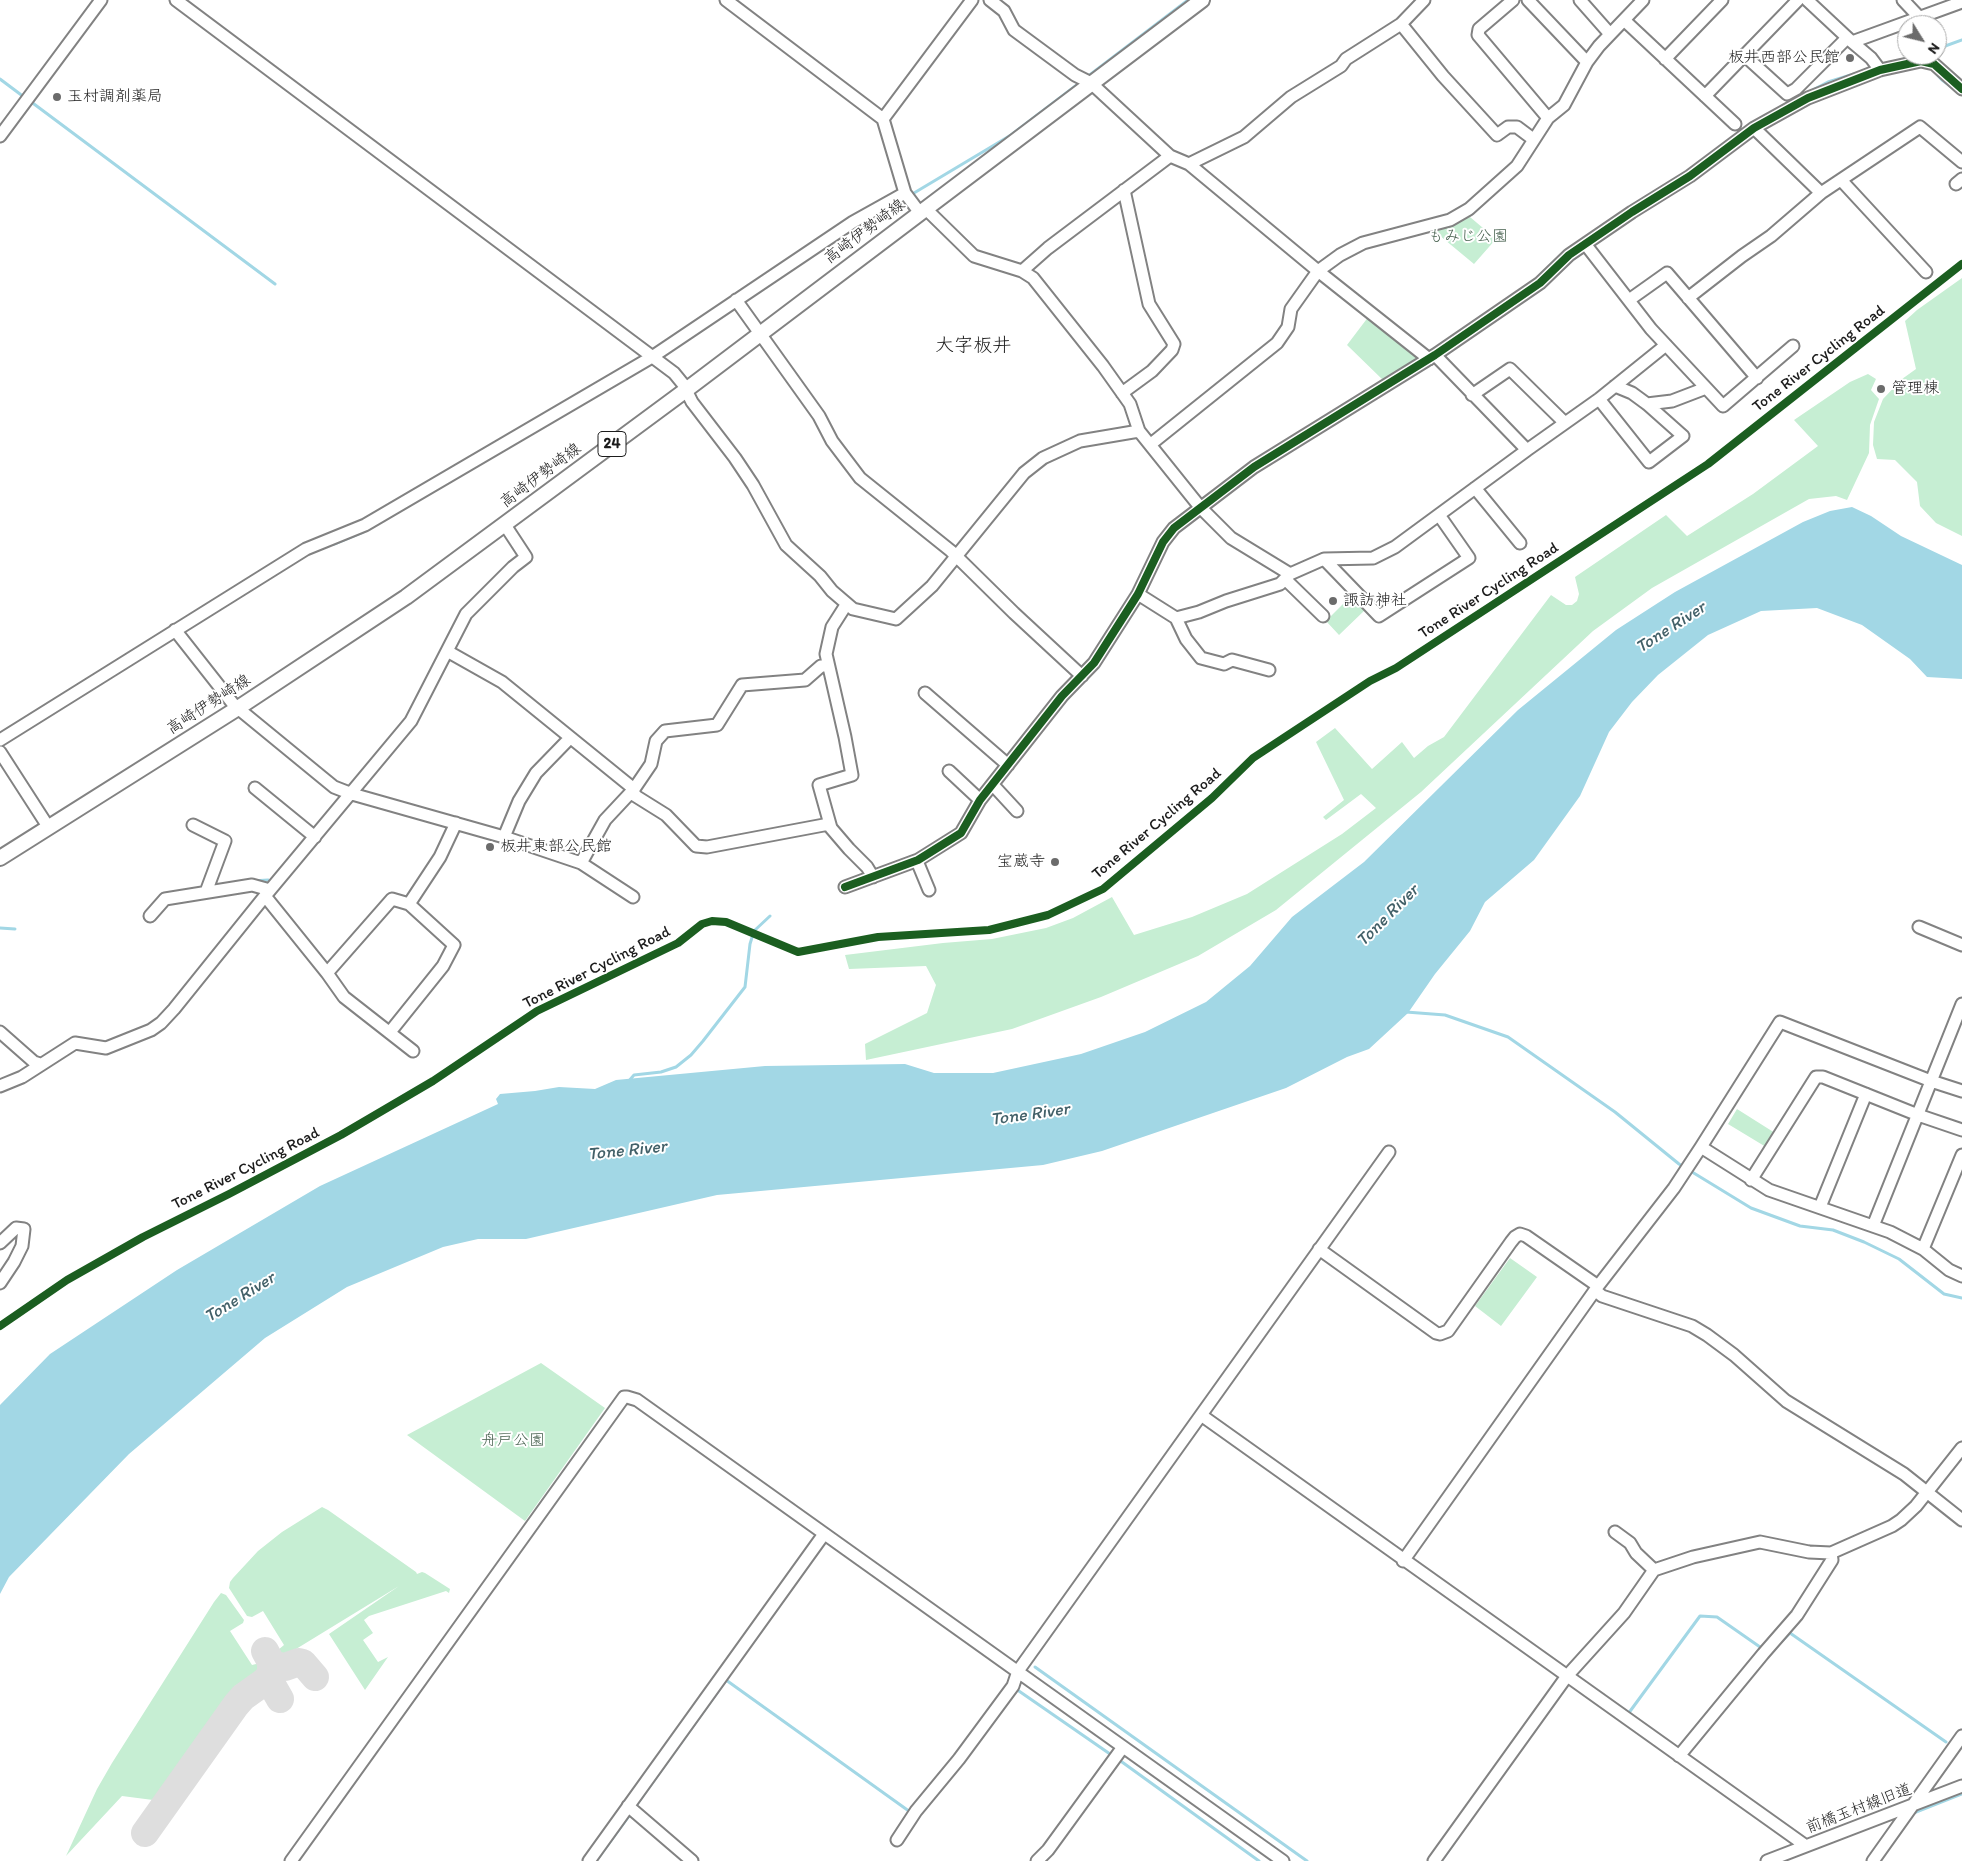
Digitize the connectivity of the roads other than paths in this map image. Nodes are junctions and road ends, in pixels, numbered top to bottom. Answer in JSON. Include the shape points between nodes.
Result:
{"nodes":[{"id":1,"x":101,"y":0,"type":"edge"},
{"id":2,"x":176,"y":0,"type":"edge"},
{"id":3,"x":726,"y":0,"type":"edge"},
{"id":4,"x":972,"y":0,"type":"edge"},
{"id":5,"x":990,"y":0,"type":"edge"},
{"id":6,"x":1202,"y":0,"type":"edge"},
{"id":7,"x":1424,"y":0,"type":"edge"},
{"id":8,"x":1513,"y":0,"type":"edge"},
{"id":9,"x":1528,"y":0,"type":"edge"},
{"id":10,"x":1580,"y":0,"type":"edge"},
{"id":11,"x":1644,"y":0,"type":"edge"},
{"id":12,"x":1722,"y":0,"type":"edge"},
{"id":13,"x":1798,"y":0,"type":"edge"},
{"id":14,"x":1808,"y":0,"type":"edge"},
{"id":15,"x":1903,"y":0,"type":"edge"},
{"id":16,"x":1955,"y":2,"type":"edge"},
{"id":17,"x":1917,"y":15,"type":"edge"},
{"id":18,"x":1924,"y":15,"type":"edge"},
{"id":19,"x":1624,"y":20,"type":"junction"},
{"id":20,"x":1401,"y":24,"type":"junction"},
{"id":21,"x":1897,"y":24,"type":"edge"},
{"id":22,"x":1610,"y":34,"type":"junction"},
{"id":23,"x":1850,"y":40,"type":"junction"},
{"id":24,"x":1744,"y":55,"type":"junction"},
{"id":25,"x":1665,"y":59,"type":"junction"},
{"id":26,"x":1587,"y":62,"type":"junction"},
{"id":27,"x":1880,"y":70,"type":"junction"},
{"id":28,"x":1091,"y":83,"type":"junction"},
{"id":29,"x":1962,"y":88,"type":"edge"},
{"id":30,"x":1705,"y":96,"type":"junction"},
{"id":31,"x":1548,"y":118,"type":"junction"},
{"id":32,"x":883,"y":119,"type":"junction"},
{"id":33,"x":1735,"y":124,"type":"dead end"},
{"id":34,"x":1754,"y":128,"type":"junction"},
{"id":35,"x":0,"y":136,"type":"edge"},
{"id":36,"x":1534,"y":139,"type":"junction"},
{"id":37,"x":1170,"y":156,"type":"junction"},
{"id":38,"x":1962,"y":162,"type":"edge"},
{"id":39,"x":1189,"y":164,"type":"junction"},
{"id":40,"x":1841,"y":180,"type":"junction"},
{"id":41,"x":1124,"y":190,"type":"junction"},
{"id":42,"x":1821,"y":192,"type":"junction"},
{"id":43,"x":905,"y":193,"type":"junction"},
{"id":44,"x":923,"y":211,"type":"junction"},
{"id":45,"x":1586,"y":245,"type":"junction"},
{"id":46,"x":1022,"y":271,"type":"junction"},
{"id":47,"x":1318,"y":271,"type":"junction"},
{"id":48,"x":1926,"y":272,"type":"dead end"},
{"id":49,"x":1688,"y":298,"type":"junction"},
{"id":50,"x":736,"y":300,"type":"junction"},
{"id":51,"x":1629,"y":300,"type":"junction"},
{"id":52,"x":759,"y":334,"type":"junction"},
{"id":53,"x":1666,"y":345,"type":"junction"},
{"id":54,"x":1793,"y":346,"type":"dead end"},
{"id":55,"x":652,"y":357,"type":"junction"},
{"id":56,"x":1432,"y":357,"type":"junction"},
{"id":57,"x":1757,"y":378,"type":"junction"},
{"id":58,"x":1615,"y":386,"type":"junction"},
{"id":59,"x":1706,"y":388,"type":"junction"},
{"id":60,"x":686,"y":390,"type":"junction"},
{"id":61,"x":1122,"y":393,"type":"junction"},
{"id":62,"x":1472,"y":395,"type":"junction"},
{"id":63,"x":1599,"y":399,"type":"junction"},
{"id":64,"x":1647,"y":404,"type":"junction"},
{"id":65,"x":1565,"y":423,"type":"junction"},
{"id":66,"x":1140,"y":431,"type":"junction"},
{"id":67,"x":1151,"y":444,"type":"junction"},
{"id":68,"x":1527,"y":450,"type":"junction"},
{"id":69,"x":1475,"y":488,"type":"junction"},
{"id":70,"x":1200,"y":507,"type":"junction"},
{"id":71,"x":1439,"y":515,"type":"junction"},
{"id":72,"x":504,"y":525,"type":"junction"},
{"id":73,"x":1520,"y":543,"type":"dead end"},
{"id":74,"x":957,"y":557,"type":"junction"},
{"id":75,"x":1324,"y":559,"type":"junction"},
{"id":76,"x":1287,"y":577,"type":"junction"},
{"id":77,"x":1138,"y":594,"type":"junction"},
{"id":78,"x":846,"y":605,"type":"junction"},
{"id":79,"x":1323,"y":616,"type":"dead end"},
{"id":80,"x":1176,"y":618,"type":"junction"},
{"id":81,"x":175,"y":630,"type":"junction"},
{"id":82,"x":447,"y":651,"type":"junction"},
{"id":83,"x":828,"y":666,"type":"junction"},
{"id":84,"x":1269,"y":670,"type":"dead end"},
{"id":85,"x":1082,"y":676,"type":"junction"},
{"id":86,"x":925,"y":693,"type":"dead end"},
{"id":87,"x":238,"y":708,"type":"junction"},
{"id":88,"x":569,"y":739,"type":"junction"},
{"id":89,"x":0,"y":740,"type":"edge"},
{"id":90,"x":0,"y":752,"type":"edge"},
{"id":91,"x":1008,"y":765,"type":"junction"},
{"id":92,"x":949,"y":771,"type":"dead end"},
{"id":93,"x":992,"y":785,"type":"junction"},
{"id":94,"x":255,"y":788,"type":"dead end"},
{"id":95,"x":634,"y":789,"type":"junction"},
{"id":96,"x":352,"y":794,"type":"junction"},
{"id":97,"x":980,"y":800,"type":"junction"},
{"id":98,"x":1017,"y":811,"type":"dead end"},
{"id":99,"x":456,"y":823,"type":"junction"},
{"id":100,"x":829,"y":824,"type":"junction"},
{"id":101,"x":193,"y":825,"type":"dead end"},
{"id":102,"x":49,"y":828,"type":"junction"},
{"id":103,"x":315,"y":837,"type":"junction"},
{"id":104,"x":504,"y":837,"type":"junction"},
{"id":105,"x":0,"y":858,"type":"edge"},
{"id":106,"x":917,"y":861,"type":"junction"},
{"id":107,"x":581,"y":863,"type":"junction"},
{"id":108,"x":873,"y":877,"type":"junction"},
{"id":109,"x":845,"y":887,"type":"dead end"},
{"id":110,"x":928,"y":890,"type":"dead end"},
{"id":111,"x":206,"y":892,"type":"junction"},
{"id":112,"x":267,"y":893,"type":"junction"},
{"id":113,"x":633,"y":896,"type":"dead end"},
{"id":114,"x":410,"y":904,"type":"junction"},
{"id":115,"x":150,"y":916,"type":"dead end"},
{"id":116,"x":1918,"y":927,"type":"dead end"},
{"id":117,"x":1962,"y":945,"type":"edge"},
{"id":118,"x":327,"y":973,"type":"junction"},
{"id":119,"x":1962,"y":1004,"type":"edge"},
{"id":120,"x":0,"y":1032,"type":"edge"},
{"id":121,"x":390,"y":1032,"type":"junction"},
{"id":122,"x":1957,"y":1033,"type":"edge"},
{"id":123,"x":413,"y":1051,"type":"dead end"},
{"id":124,"x":40,"y":1064,"type":"junction"},
{"id":125,"x":1931,"y":1081,"type":"junction"},
{"id":126,"x":0,"y":1086,"type":"edge"},
{"id":127,"x":1962,"y":1091,"type":"edge"},
{"id":128,"x":1866,"y":1094,"type":"junction"},
{"id":129,"x":1918,"y":1115,"type":"junction"},
{"id":130,"x":1962,"y":1130,"type":"edge"},
{"id":131,"x":1701,"y":1147,"type":"junction"},
{"id":132,"x":1389,"y":1152,"type":"dead end"},
{"id":133,"x":1962,"y":1155,"type":"edge"},
{"id":134,"x":1751,"y":1180,"type":"junction"},
{"id":135,"x":1820,"y":1207,"type":"junction"},
{"id":136,"x":1873,"y":1226,"type":"junction"},
{"id":137,"x":0,"y":1243,"type":"edge"},
{"id":138,"x":1923,"y":1248,"type":"junction"},
{"id":139,"x":1319,"y":1249,"type":"junction"},
{"id":140,"x":1962,"y":1276,"type":"edge"},
{"id":141,"x":0,"y":1283,"type":"edge"},
{"id":142,"x":1597,"y":1288,"type":"junction"},
{"id":143,"x":1201,"y":1415,"type":"junction"},
{"id":144,"x":1962,"y":1448,"type":"edge"},
{"id":145,"x":1926,"y":1493,"type":"junction"},
{"id":146,"x":1962,"y":1520,"type":"edge"},
{"id":147,"x":1615,"y":1532,"type":"dead end"},
{"id":148,"x":824,"y":1534,"type":"junction"},
{"id":149,"x":1831,"y":1552,"type":"junction"},
{"id":150,"x":1403,"y":1561,"type":"junction"},
{"id":151,"x":1654,"y":1570,"type":"junction"},
{"id":152,"x":1018,"y":1671,"type":"junction"},
{"id":153,"x":1567,"y":1676,"type":"junction"},
{"id":154,"x":1962,"y":1736,"type":"edge"},
{"id":155,"x":1123,"y":1747,"type":"junction"},
{"id":156,"x":1679,"y":1756,"type":"junction"},
{"id":157,"x":1962,"y":1786,"type":"edge"},
{"id":158,"x":628,"y":1806,"type":"junction"},
{"id":159,"x":1912,"y":1806,"type":"junction"},
{"id":160,"x":897,"y":1840,"type":"dead end"},
{"id":161,"x":1806,"y":1846,"type":"junction"},
{"id":162,"x":291,"y":1861,"type":"edge"},
{"id":163,"x":588,"y":1861,"type":"edge"},
{"id":164,"x":692,"y":1861,"type":"edge"},
{"id":165,"x":1037,"y":1861,"type":"edge"},
{"id":166,"x":1283,"y":1861,"type":"edge"},
{"id":167,"x":1434,"y":1861,"type":"edge"},
{"id":168,"x":1767,"y":1861,"type":"edge"},
{"id":169,"x":1873,"y":1861,"type":"edge"}],
"edges":[{"from":1,"to":35,"type":"street"},
{"from":2,"to":55,"type":"street"},
{"from":3,"to":32,"type":"street"},
{"from":4,"to":32,"type":"street"},
{"from":5,"to":28,"type":"street","via":[[1004,11],[1014,30]]},
{"from":6,"to":28,"type":"main road","name":"高崎伊勢崎線","number":"24"},
{"from":7,"to":20,"type":"street"},
{"from":8,"to":31,"type":"street","via":[[1479,29],[1478,35]]},
{"from":9,"to":26,"type":"street"},
{"from":10,"to":22,"type":"street"},
{"from":11,"to":19,"type":"street"},
{"from":12,"to":25,"type":"street"},
{"from":13,"to":24,"type":"street"},
{"from":14,"to":23,"type":"street"},
{"from":15,"to":17,"type":"street"},
{"from":16,"to":18,"type":"street"},
{"from":19,"to":22,"type":"street"},
{"from":19,"to":25,"type":"street"},
{"from":20,"to":36,"type":"street","via":[[1497,135],[1508,127],[1517,127]]},
{"from":20,"to":39,"type":"street","via":[[1291,97],[1244,137]]},
{"from":21,"to":23,"type":"street"},
{"from":22,"to":26,"type":"street"},
{"from":23,"to":24,"type":"street","via":[[1787,94]]},
{"from":23,"to":27,"type":"street"},
{"from":24,"to":30,"type":"street"},
{"from":25,"to":30,"type":"street"},
{"from":26,"to":31,"type":"street","via":[[1564,104]]},
{"from":27,"to":29,"type":"street","via":[[1921,61],[1934,64]]},
{"from":27,"to":34,"type":"street","via":[[1808,98]]},
{"from":28,"to":37,"type":"street"},
{"from":28,"to":44,"type":"main road","name":"高崎伊勢崎線","number":"24"},
{"from":30,"to":33,"type":"street"},
{"from":31,"to":36,"type":"street"},
{"from":32,"to":43,"type":"street"},
{"from":34,"to":42,"type":"street"},
{"from":34,"to":45,"type":"street","via":[[1690,176]]},
{"from":36,"to":47,"type":"street","via":[[1517,166],[1469,209],[1450,220],[1363,243]]},
{"from":37,"to":39,"type":"street"},
{"from":37,"to":41,"type":"street"},
{"from":38,"to":40,"type":"street","via":[[1920,127]]},
{"from":39,"to":47,"type":"street"},
{"from":40,"to":42,"type":"street"},
{"from":40,"to":48,"type":"street"},
{"from":41,"to":46,"type":"street"},
{"from":41,"to":61,"type":"street","via":[[1149,304],[1174,344],[1152,370]]},
{"from":42,"to":49,"type":"street","via":[[1771,236]]},
{"from":43,"to":44,"type":"street"},
{"from":43,"to":50,"type":"street","via":[[853,222]]},
{"from":44,"to":46,"type":"street","via":[[974,256]]},
{"from":44,"to":52,"type":"main road","name":"高崎伊勢崎線","number":"24"},
{"from":45,"to":51,"type":"street"},
{"from":45,"to":56,"type":"street","via":[[1512,304]]},
{"from":46,"to":61,"type":"street","via":[[1043,288]]},
{"from":47,"to":56,"type":"street"},
{"from":47,"to":67,"type":"street","via":[[1291,309],[1288,327],[1278,343]]},
{"from":49,"to":51,"type":"street","via":[[1667,273]]},
{"from":49,"to":57,"type":"street"},
{"from":50,"to":52,"type":"street"},
{"from":50,"to":55,"type":"street"},
{"from":51,"to":53,"type":"street"},
{"from":52,"to":60,"type":"main road","name":"高崎伊勢崎線","number":"24"},
{"from":52,"to":74,"type":"street","via":[[860,478]]},
{"from":53,"to":58,"type":"street"},
{"from":53,"to":59,"type":"street"},
{"from":54,"to":57,"type":"street"},
{"from":55,"to":60,"type":"street","via":[[680,379]]},
{"from":55,"to":81,"type":"street","via":[[365,525],[306,548]]},
{"from":56,"to":62,"type":"street"},
{"from":56,"to":70,"type":"street","via":[[1254,467]]},
{"from":57,"to":59,"type":"street","via":[[1723,406]]},
{"from":58,"to":63,"type":"street"},
{"from":58,"to":64,"type":"street"},
{"from":59,"to":64,"type":"street","via":[[1672,401]]},
{"from":60,"to":72,"type":"main road","name":"高崎伊勢崎線","number":"24"},
{"from":60,"to":78,"type":"street","via":[[753,485],[786,545]]},
{"from":61,"to":66,"type":"street","via":[[1130,404]]},
{"from":62,"to":65,"type":"street","via":[[1510,369]]},
{"from":62,"to":68,"type":"street"},
{"from":63,"to":64,"type":"street","via":[[1649,462],[1683,436]]},
{"from":63,"to":65,"type":"street"},
{"from":65,"to":68,"type":"street"},
{"from":66,"to":67,"type":"street"},
{"from":66,"to":74,"type":"street","via":[[1080,441],[1044,458],[1024,473]]},
{"from":67,"to":70,"type":"street"},
{"from":68,"to":69,"type":"street"},
{"from":69,"to":71,"type":"street"},
{"from":69,"to":73,"type":"street"},
{"from":70,"to":76,"type":"street","via":[[1231,538]]},
{"from":70,"to":77,"type":"street","via":[[1174,528],[1163,542]]},
{"from":71,"to":75,"type":"street","via":[[1395,547],[1373,558]]},
{"from":71,"to":75,"type":"street","via":[[1469,558],[1379,616]]},
{"from":72,"to":82,"type":"street","via":[[526,557],[466,614]]},
{"from":72,"to":87,"type":"main road","name":"高崎伊勢崎線","number":"24","via":[[406,597]]},
{"from":74,"to":78,"type":"street","via":[[932,586],[896,619],[858,612]]},
{"from":74,"to":85,"type":"street"},
{"from":75,"to":76,"type":"street"},
{"from":76,"to":79,"type":"street"},
{"from":76,"to":80,"type":"street","via":[[1280,584]]},
{"from":77,"to":80,"type":"street"},
{"from":77,"to":85,"type":"street","via":[[1094,664]]},
{"from":78,"to":83,"type":"street","via":[[832,627],[826,654]]},
{"from":80,"to":84,"type":"street","via":[[1186,639],[1201,658],[1224,664],[1232,660]]},
{"from":81,"to":87,"type":"street"},
{"from":81,"to":89,"type":"street"},
{"from":82,"to":88,"type":"street","via":[[502,682]]},
{"from":82,"to":96,"type":"street","via":[[411,722]]},
{"from":83,"to":95,"type":"street","via":[[821,666],[806,680],[742,685],[717,725],[665,731],[656,741],[651,764]]},
{"from":83,"to":100,"type":"street","via":[[852,775],[819,786]]},
{"from":85,"to":91,"type":"street","via":[[1062,696]]},
{"from":86,"to":91,"type":"street"},
{"from":87,"to":96,"type":"street","via":[[334,787]]},
{"from":87,"to":102,"type":"main road","name":"高崎伊勢崎線","number":"24"},
{"from":88,"to":95,"type":"street"},
{"from":88,"to":104,"type":"street","via":[[536,772]]},
{"from":90,"to":102,"type":"street"},
{"from":91,"to":93,"type":"street"},
{"from":92,"to":97,"type":"street"},
{"from":93,"to":97,"type":"street"},
{"from":93,"to":98,"type":"street"},
{"from":94,"to":103,"type":"street"},
{"from":95,"to":100,"type":"street","via":[[634,795],[666,815],[691,843],[701,847]]},
{"from":95,"to":107,"type":"street","via":[[605,820]]},
{"from":96,"to":99,"type":"street"},
{"from":96,"to":103,"type":"street"},
{"from":97,"to":106,"type":"street","via":[[961,833]]},
{"from":99,"to":104,"type":"street"},
{"from":99,"to":114,"type":"street","via":[[440,857]]},
{"from":100,"to":108,"type":"street"},
{"from":101,"to":111,"type":"street","via":[[225,841]]},
{"from":102,"to":105,"type":"main road","name":"高崎伊勢崎線","number":"24"},
{"from":103,"to":112,"type":"street"},
{"from":104,"to":107,"type":"street"},
{"from":106,"to":108,"type":"street"},
{"from":106,"to":110,"type":"street"},
{"from":107,"to":113,"type":"street"},
{"from":108,"to":109,"type":"street"},
{"from":111,"to":112,"type":"street","via":[[252,885]]},
{"from":111,"to":115,"type":"street","via":[[165,899]]},
{"from":112,"to":118,"type":"street"},
{"from":112,"to":124,"type":"street","via":[[156,1027],[106,1048],[75,1043]]},
{"from":114,"to":118,"type":"street","via":[[392,899]]},
{"from":114,"to":121,"type":"street","via":[[454,945],[443,966]]},
{"from":116,"to":117,"type":"street"},
{"from":118,"to":121,"type":"street","via":[[344,997]]},
{"from":119,"to":122,"type":"street"},
{"from":120,"to":124,"type":"street"},
{"from":121,"to":123,"type":"street"},
{"from":122,"to":125,"type":"street"},
{"from":124,"to":126,"type":"street","via":[[22,1077]]},
{"from":125,"to":127,"type":"street"},
{"from":125,"to":129,"type":"street"},
{"from":125,"to":131,"type":"street","via":[[1780,1022]]},
{"from":128,"to":129,"type":"street"},
{"from":128,"to":134,"type":"street","via":[[1816,1077]]},
{"from":128,"to":135,"type":"street"},
{"from":129,"to":130,"type":"street"},
{"from":129,"to":136,"type":"street"},
{"from":131,"to":134,"type":"street"},
{"from":131,"to":142,"type":"street"},
{"from":132,"to":139,"type":"street"},
{"from":133,"to":138,"type":"street"},
{"from":134,"to":135,"type":"street","via":[[1775,1193]]},
{"from":135,"to":136,"type":"street"},
{"from":136,"to":138,"type":"street"},
{"from":137,"to":141,"type":"street","via":[[16,1228],[24,1229],[22,1246]]},
{"from":138,"to":140,"type":"street","via":[[1949,1270]]},
{"from":139,"to":142,"type":"street","via":[[1440,1334],[1448,1331],[1520,1234]]},
{"from":139,"to":143,"type":"street"},
{"from":142,"to":145,"type":"street","via":[[1602,1296],[1692,1326],[1734,1355],[1786,1401],[1904,1474]]},
{"from":142,"to":150,"type":"street"},
{"from":143,"to":150,"type":"street"},
{"from":143,"to":152,"type":"street"},
{"from":144,"to":145,"type":"street"},
{"from":145,"to":146,"type":"street"},
{"from":145,"to":149,"type":"street","via":[[1909,1514],[1892,1526]]},
{"from":147,"to":151,"type":"street"},
{"from":148,"to":152,"type":"street"},
{"from":148,"to":158,"type":"street"},
{"from":148,"to":162,"type":"street","via":[[637,1400],[624,1397]]},
{"from":149,"to":151,"type":"street","via":[[1809,1552],[1760,1542],[1693,1557]]},
{"from":149,"to":156,"type":"street","via":[[1832,1560],[1797,1615]]},
{"from":150,"to":153,"type":"street"},
{"from":151,"to":153,"type":"street","via":[[1624,1613]]},
{"from":152,"to":155,"type":"street"},
{"from":152,"to":160,"type":"street","via":[[1013,1686]]},
{"from":153,"to":156,"type":"street"},
{"from":153,"to":167,"type":"street"},
{"from":154,"to":159,"type":"street"},
{"from":155,"to":165,"type":"street"},
{"from":155,"to":166,"type":"street"},
{"from":156,"to":161,"type":"street"},
{"from":157,"to":159,"type":"street","name":"前橋玉村線旧道"},
{"from":158,"to":163,"type":"street"},
{"from":158,"to":164,"type":"street"},
{"from":159,"to":161,"type":"street","name":"前橋玉村線旧道"},
{"from":159,"to":169,"type":"street"},
{"from":161,"to":168,"type":"street","name":"前橋玉村線旧道"}]}
